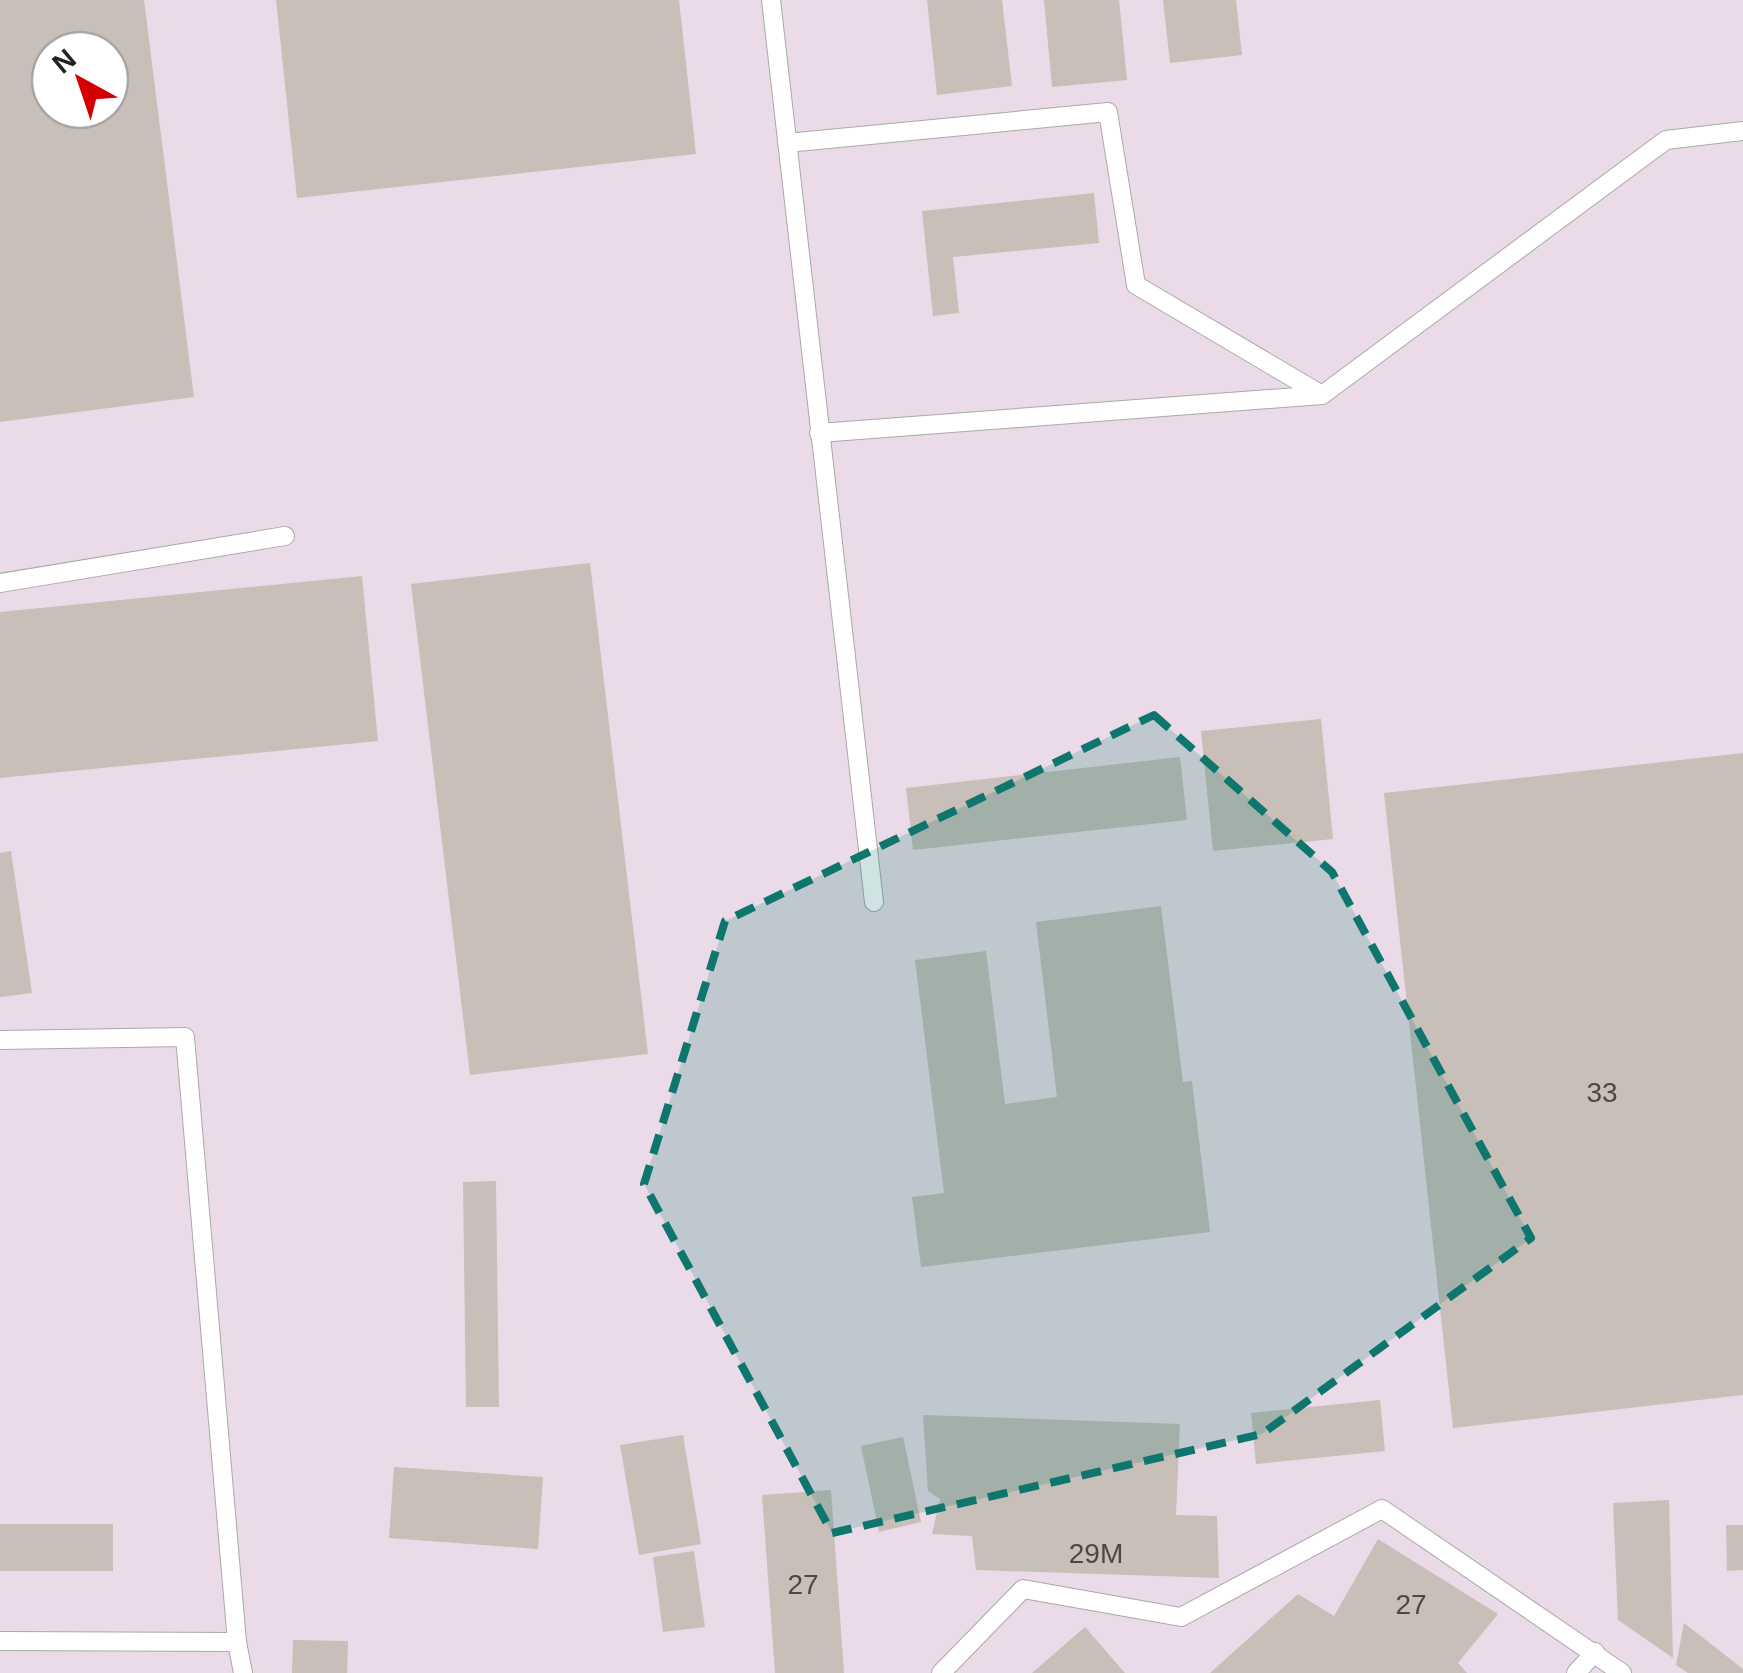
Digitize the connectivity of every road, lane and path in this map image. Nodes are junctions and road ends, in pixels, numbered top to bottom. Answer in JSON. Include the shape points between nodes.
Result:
{"nodes":[{"id":1,"x":771,"y":0,"type":"edge"},
{"id":2,"x":1743,"y":130,"type":"edge"},
{"id":3,"x":787,"y":143,"type":"junction"},
{"id":4,"x":1322,"y":395,"type":"junction"},
{"id":5,"x":820,"y":433,"type":"junction"},
{"id":6,"x":284,"y":536,"type":"dead end"},
{"id":7,"x":0,"y":583,"type":"edge"},
{"id":8,"x":874,"y":902,"type":"dead end"},
{"id":9,"x":0,"y":1040,"type":"edge"},
{"id":10,"x":0,"y":1641,"type":"edge"},
{"id":11,"x":237,"y":1642,"type":"junction"},
{"id":12,"x":1595,"y":1652,"type":"junction"},
{"id":13,"x":243,"y":1673,"type":"edge"},
{"id":14,"x":941,"y":1673,"type":"edge"},
{"id":15,"x":1576,"y":1673,"type":"edge"},
{"id":16,"x":1622,"y":1673,"type":"edge"}],
"edges":[{"from":1,"to":3,"type":"lane"},
{"from":2,"to":4,"type":"lane","via":[[1666,140]]},
{"from":3,"to":4,"type":"lane","via":[[1108,112],[1136,285]]},
{"from":3,"to":5,"type":"lane"},
{"from":4,"to":5,"type":"lane"},
{"from":5,"to":8,"type":"lane"},
{"from":6,"to":7,"type":"lane"},
{"from":9,"to":11,"type":"lane","via":[[185,1036]]},
{"from":10,"to":11,"type":"lane"},
{"from":11,"to":13,"type":"lane"},
{"from":12,"to":14,"type":"lane","via":[[1382,1508],[1180,1618],[1023,1589]]},
{"from":12,"to":15,"type":"lane"},
{"from":12,"to":16,"type":"lane"}]}
